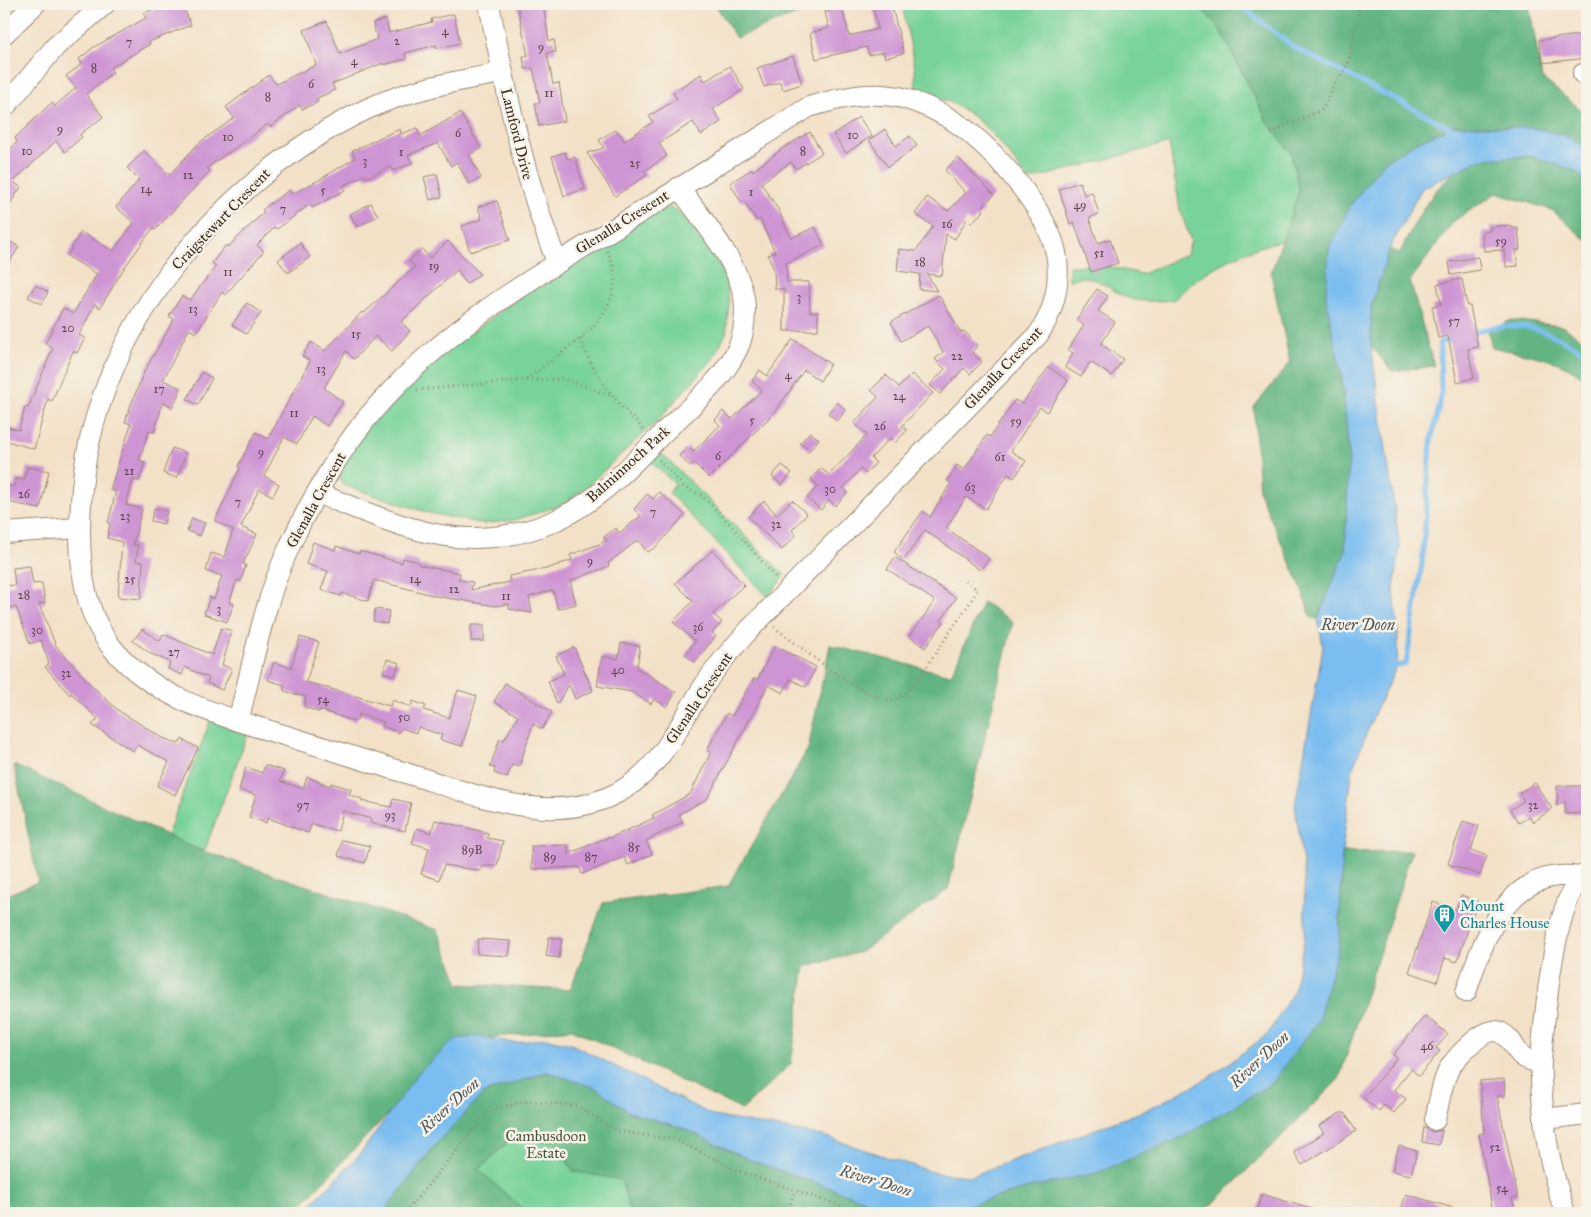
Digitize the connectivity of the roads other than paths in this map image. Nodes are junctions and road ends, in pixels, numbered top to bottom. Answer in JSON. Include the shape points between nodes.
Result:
{"nodes":[{"id":1,"x":35,"y":4,"type":"edge"},
{"id":2,"x":104,"y":4,"type":"edge"},
{"id":3,"x":489,"y":4,"type":"edge"},
{"id":4,"x":4,"y":34,"type":"edge"},
{"id":5,"x":502,"y":73,"type":"junction"},
{"id":6,"x":4,"y":108,"type":"edge"},
{"id":7,"x":679,"y":187,"type":"junction"},
{"id":8,"x":558,"y":262,"type":"junction"},
{"id":9,"x":317,"y":493,"type":"junction"},
{"id":10,"x":79,"y":528,"type":"junction"},
{"id":11,"x":4,"y":533,"type":"edge"},
{"id":12,"x":238,"y":721,"type":"junction"},
{"id":13,"x":1584,"y":875,"type":"edge"},
{"id":14,"x":1466,"y":992,"type":"dead end"},
{"id":15,"x":1541,"y":1062,"type":"junction"},
{"id":16,"x":1587,"y":1114,"type":"edge"},
{"id":17,"x":1544,"y":1119,"type":"junction"},
{"id":18,"x":1435,"y":1120,"type":"dead end"},
{"id":19,"x":1566,"y":1213,"type":"edge"}],
"edges":[{"from":1,"to":4,"type":"street"},
{"from":2,"to":6,"type":"street","via":[[56,46]]},
{"from":3,"to":5,"type":"street","name":"Lamford Drive"},
{"from":5,"to":8,"type":"street","name":"Lamford Drive","via":[[528,179]]},
{"from":5,"to":10,"type":"street","name":"Craigstewart Crescent","via":[[432,86],[371,107],[274,164],[237,198],[168,273],[133,330],[114,369],[94,424],[83,469]]},
{"from":7,"to":8,"type":"street","name":"Glenalla Crescent"},
{"from":7,"to":9,"type":"street","name":"Balminnoch Park","via":[[740,282],[745,308],[738,348],[729,364],[702,395],[591,500],[541,528],[510,536],[475,539],[440,535]]},
{"from":7,"to":12,"type":"street","name":"Glenalla Crescent","via":[[809,107],[841,97],[876,95],[902,98],[952,120],[970,133],[991,153],[1044,222],[1057,259],[1054,302],[1048,321],[722,660],[668,744],[639,779],[607,798],[558,808],[520,806]]},
{"from":8,"to":9,"type":"street","name":"Glenalla Crescent","via":[[454,333],[391,391],[358,430]]},
{"from":9,"to":12,"type":"street","name":"Glenalla Crescent","via":[[286,554],[272,592]]},
{"from":10,"to":11,"type":"street"},
{"from":10,"to":12,"type":"street","name":"Craigstewart Crescent","via":[[84,584],[92,615],[113,649],[138,673],[165,692],[188,704]]},
{"from":13,"to":14,"type":"street","via":[[1542,878],[1506,907],[1494,921],[1481,947]]},
{"from":13,"to":15,"type":"street","via":[[1567,899],[1557,937]]},
{"from":15,"to":17,"type":"street"},
{"from":15,"to":18,"type":"street","via":[[1529,1061],[1516,1052],[1505,1035],[1498,1030],[1490,1030],[1478,1037],[1448,1070]]},
{"from":16,"to":17,"type":"street"},
{"from":17,"to":19,"type":"street"}]}
